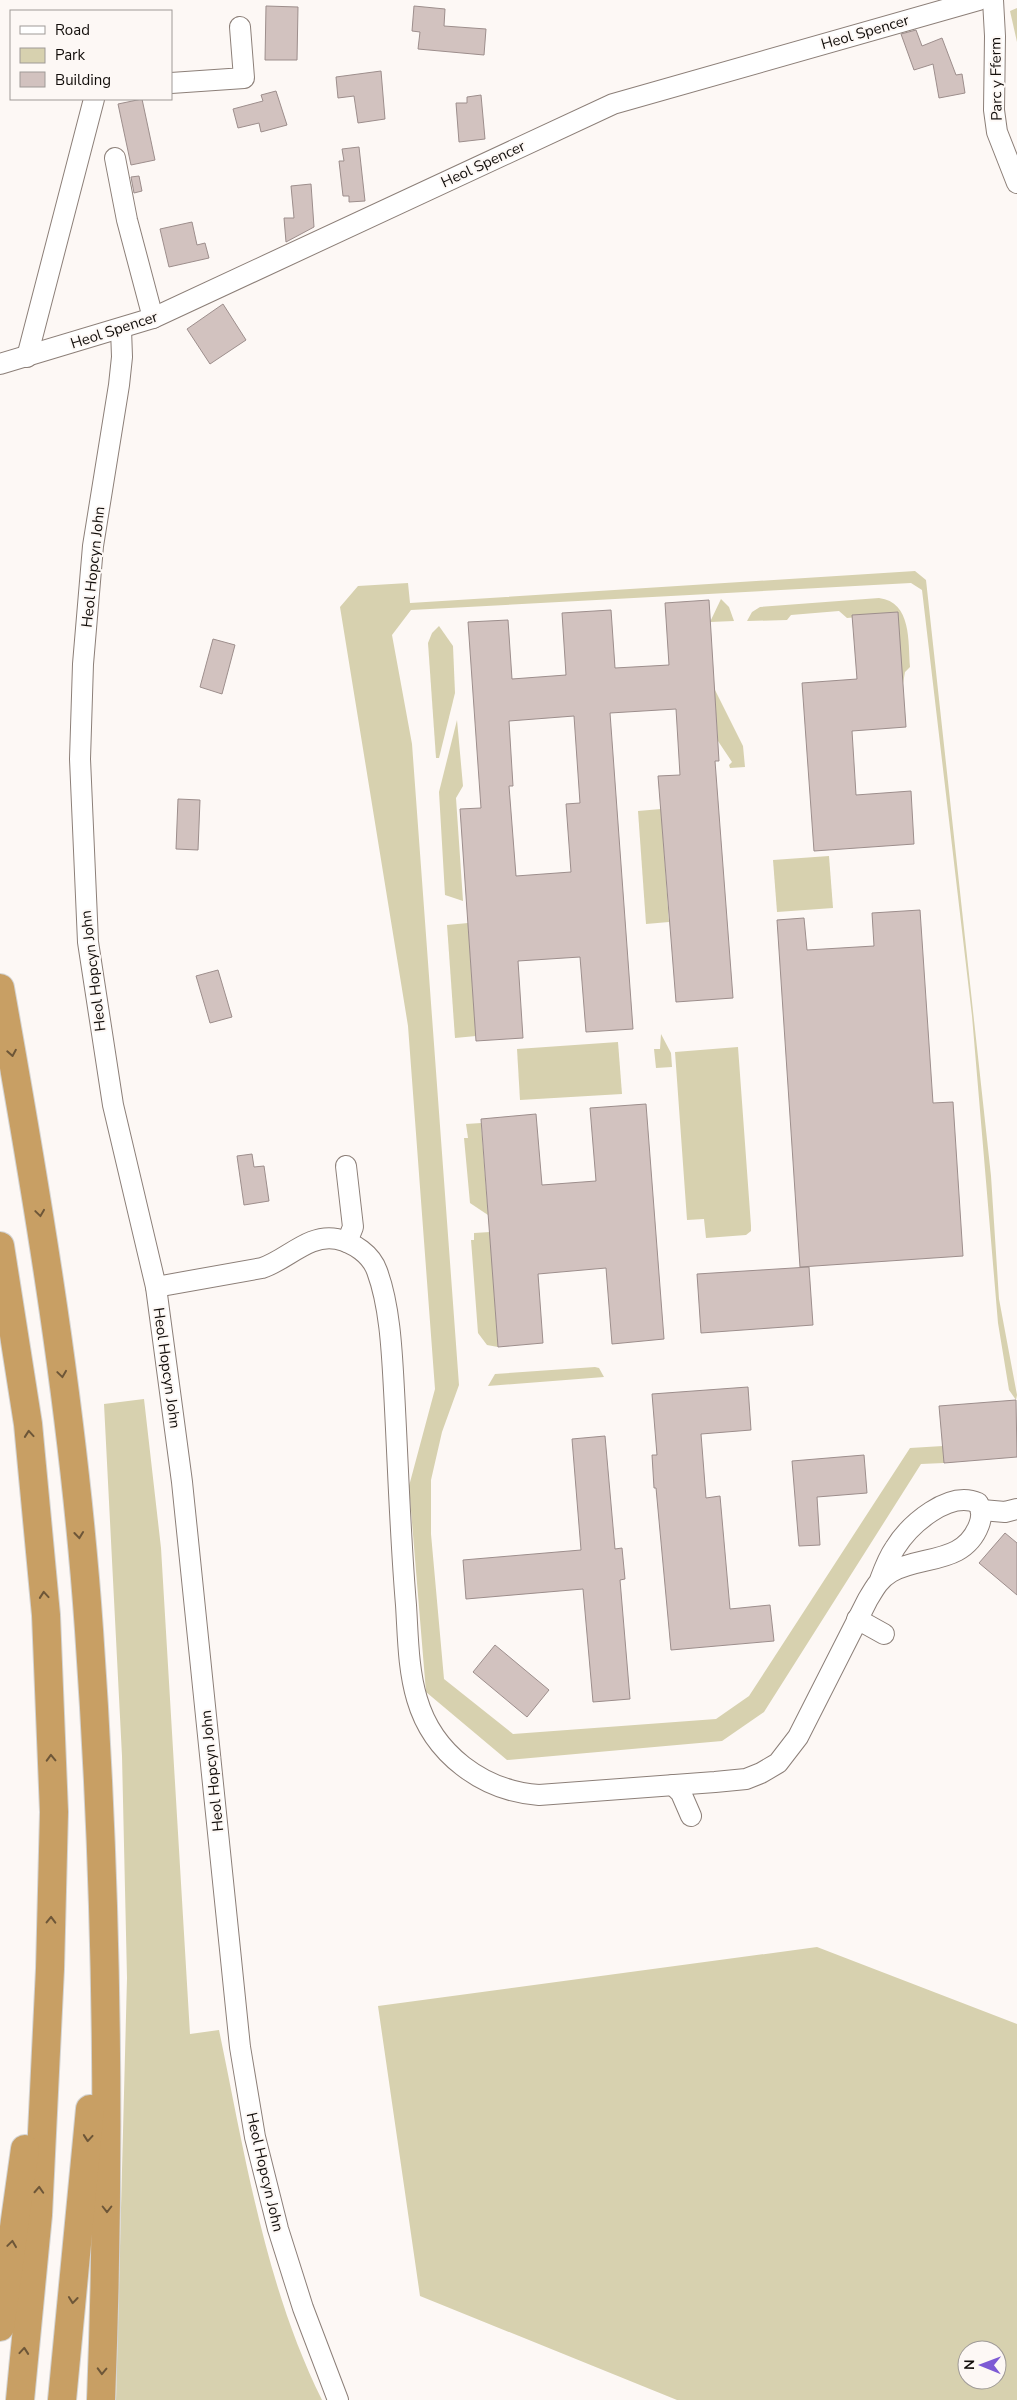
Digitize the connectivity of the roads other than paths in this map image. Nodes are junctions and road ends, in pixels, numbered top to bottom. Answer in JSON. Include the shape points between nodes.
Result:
{"nodes":[{"id":1,"x":979,"y":0,"type":"edge"},
{"id":2,"x":993,"y":0,"type":"edge"},
{"id":3,"x":240,"y":27,"type":"dead end"},
{"id":4,"x":172,"y":82,"type":"edge"},
{"id":5,"x":94,"y":100,"type":"edge"},
{"id":6,"x":115,"y":158,"type":"dead end"},
{"id":7,"x":1017,"y":183,"type":"edge"},
{"id":8,"x":154,"y":318,"type":"junction"},
{"id":9,"x":121,"y":329,"type":"junction"},
{"id":10,"x":27,"y":357,"type":"junction"},
{"id":11,"x":1,"y":364,"type":"edge"},
{"id":12,"x":0,"y":988,"type":"edge"},
{"id":13,"x":346,"y":1166,"type":"dead end"},
{"id":14,"x":347,"y":1242,"type":"junction"},
{"id":15,"x":0,"y":1246,"type":"edge"},
{"id":16,"x":156,"y":1287,"type":"junction"},
{"id":17,"x":1017,"y":1509,"type":"edge"},
{"id":18,"x":982,"y":1510,"type":"junction"},
{"id":19,"x":880,"y":1580,"type":"junction"},
{"id":20,"x":857,"y":1619,"type":"junction"},
{"id":21,"x":884,"y":1634,"type":"dead end"},
{"id":22,"x":673,"y":1785,"type":"junction"},
{"id":23,"x":691,"y":1816,"type":"dead end"},
{"id":24,"x":100,"y":1862,"type":"junction"},
{"id":25,"x":50,"y":1969,"type":"junction"},
{"id":26,"x":0,"y":2327,"type":"edge"},
{"id":27,"x":20,"y":2400,"type":"edge"},
{"id":28,"x":62,"y":2400,"type":"edge"},
{"id":29,"x":101,"y":2400,"type":"edge"},
{"id":30,"x":338,"y":2400,"type":"edge"}],
"edges":[{"from":1,"to":8,"type":"street","name":"Heol Spencer","via":[[613,104]]},
{"from":2,"to":7,"type":"street","name":"Parc y Fferm","via":[[994,110],[997,132]]},
{"from":3,"to":4,"type":"street","via":[[244,78]]},
{"from":5,"to":10,"type":"street"},
{"from":6,"to":8,"type":"street","via":[[127,220]]},
{"from":8,"to":9,"type":"street","name":"Heol Spencer"},
{"from":9,"to":10,"type":"street","name":"Heol Spencer"},
{"from":9,"to":16,"type":"street","name":"Heol Hopcyn John","via":[[120,385],[93,546],[83,664],[80,758],[83,870],[88,942],[111,1095]]},
{"from":10,"to":11,"type":"street","name":"Heol Spencer"},
{"from":12,"to":24,"type":"highway","one_way":true,"via":[[39,1209],[66,1408],[89,1628]]},
{"from":13,"to":14,"type":"street","via":[[353,1227]]},
{"from":14,"to":16,"type":"street","via":[[337,1239],[314,1241],[262,1268]]},
{"from":14,"to":22,"type":"street","via":[[368,1257],[377,1269],[381,1286],[392,1354],[411,1667],[417,1700],[428,1725],[444,1749],[462,1766],[482,1780],[523,1794],[588,1793]]},
{"from":25,"to":15,"type":"highway","one_way":true,"via":[[54,1812],[46,1615],[28,1424]]},
{"from":16,"to":30,"type":"street","name":"Heol Hopcyn John","via":[[182,1482],[240,2047],[255,2137],[286,2255]]},
{"from":17,"to":18,"type":"street","via":[[1005,1512]]},
{"from":18,"to":19,"type":"street","via":[[977,1530],[959,1550],[944,1558],[900,1568]]},
{"from":18,"to":19,"type":"street","via":[[978,1503],[962,1499],[926,1516],[895,1546]]},
{"from":19,"to":20,"type":"street"},
{"from":20,"to":21,"type":"street"},
{"from":20,"to":22,"type":"street","via":[[798,1737],[778,1763],[746,1779]]},
{"from":22,"to":23,"type":"street","via":[[681,1793]]},
{"from":24,"to":28,"type":"highway","one_way":true,"via":[[97,2037]]},
{"from":24,"to":29,"type":"highway","one_way":true,"via":[[107,2254]]},
{"from":26,"to":25,"type":"highway","one_way":true},
{"from":27,"to":25,"type":"highway","one_way":true,"via":[[38,2215]]}]}
